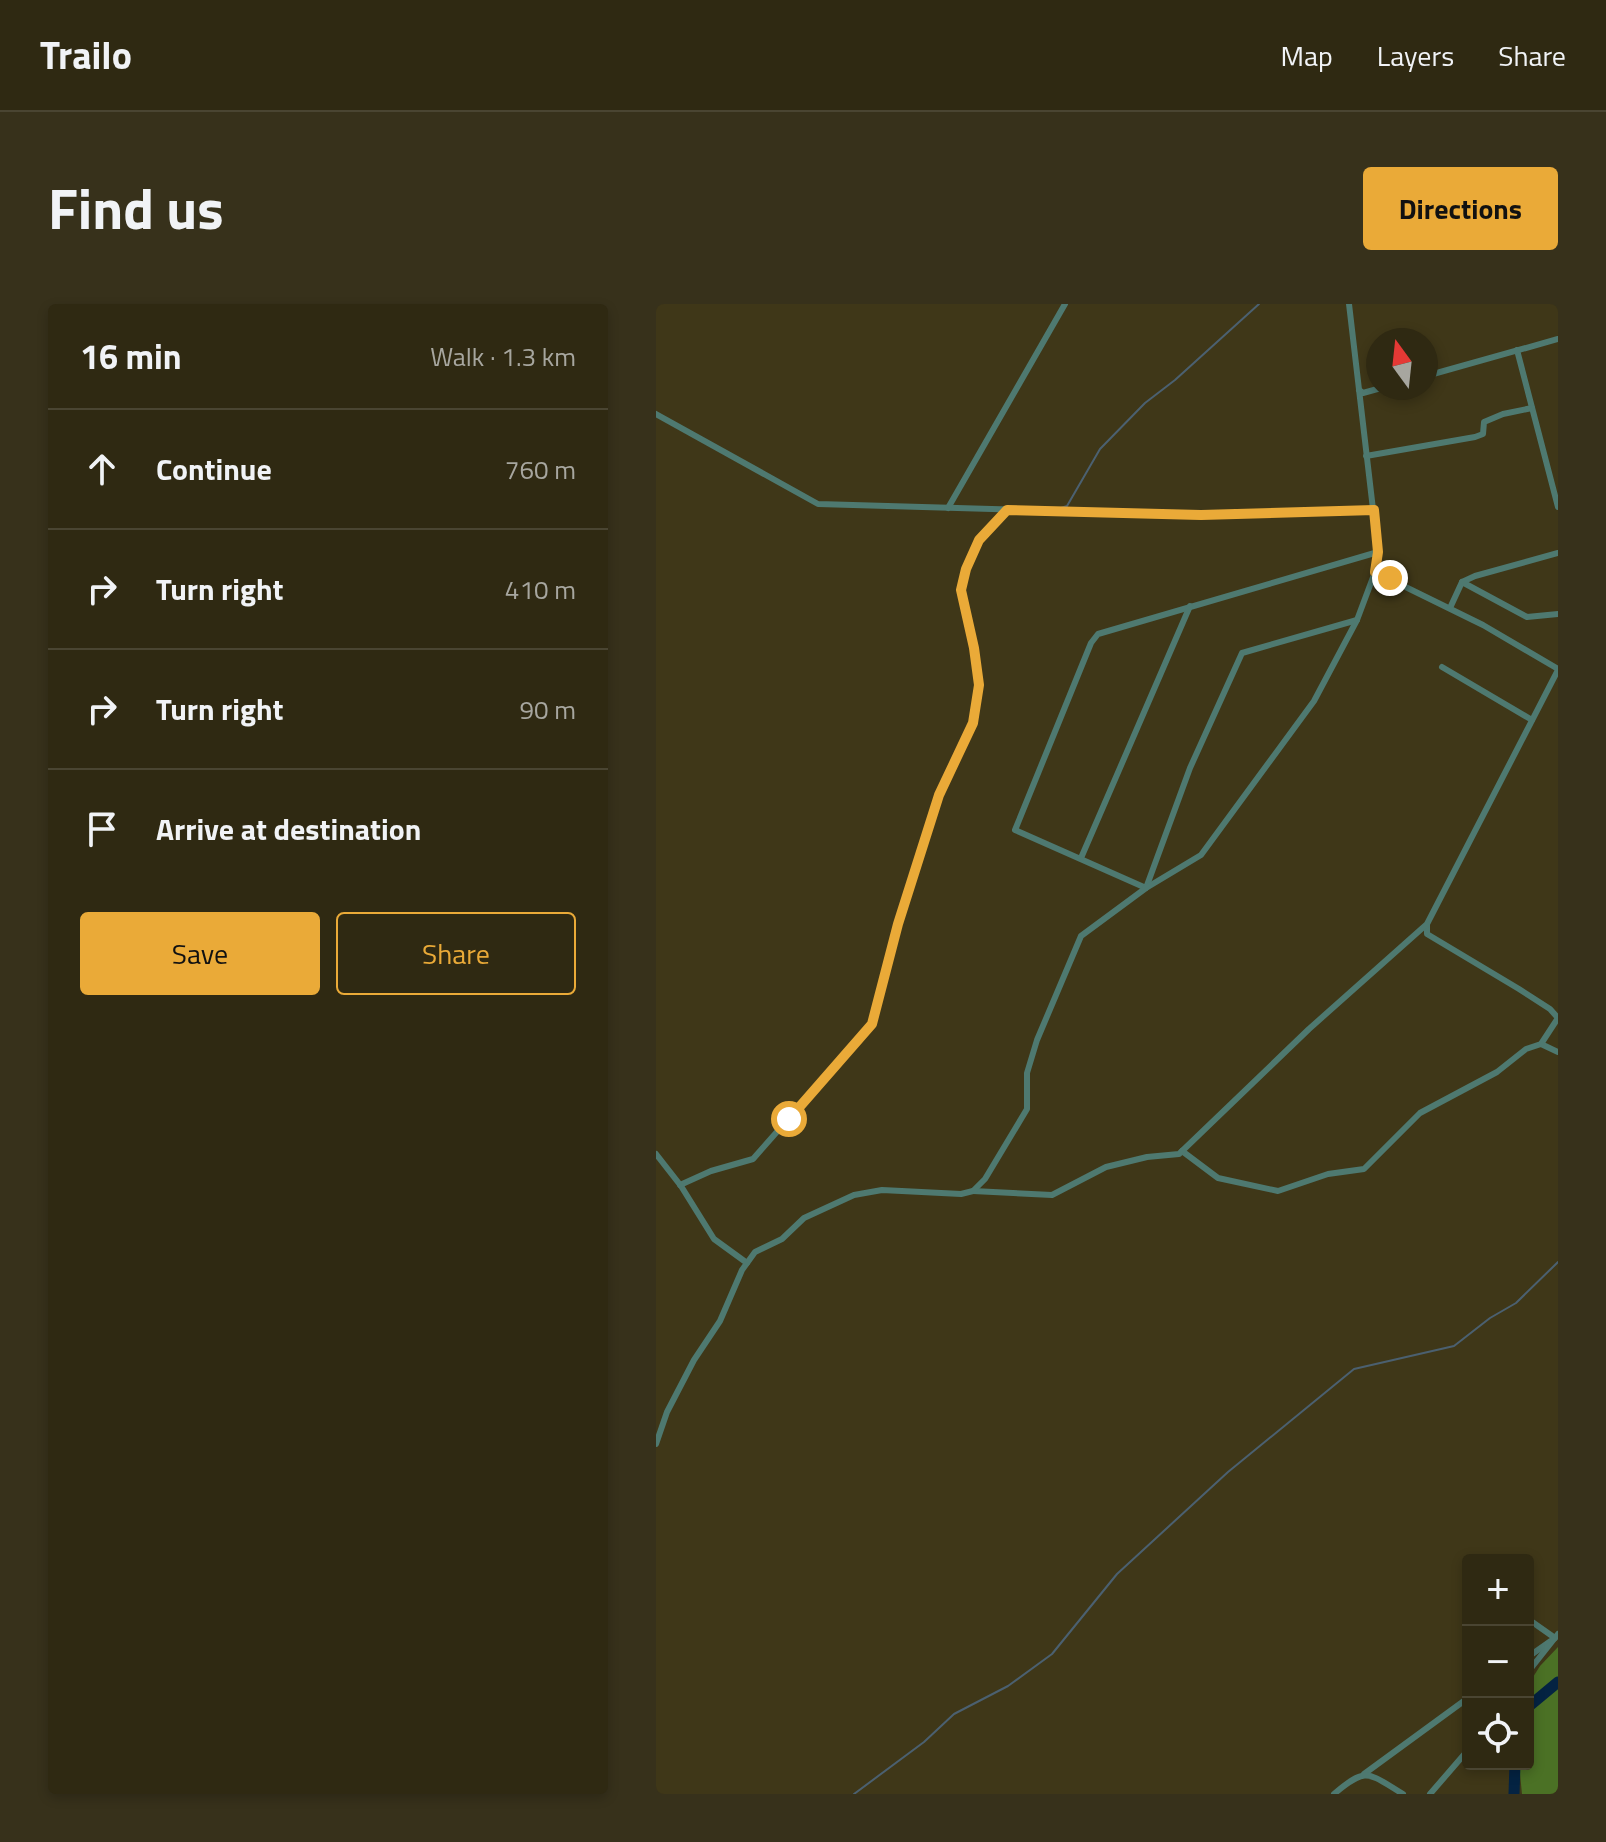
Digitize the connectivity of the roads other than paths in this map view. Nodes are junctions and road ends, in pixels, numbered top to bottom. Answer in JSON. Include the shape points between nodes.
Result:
{"nodes":[{"id":1,"x":1065,"y":304,"type":"edge"},
{"id":2,"x":1349,"y":304,"type":"edge"},
{"id":3,"x":1558,"y":339,"type":"edge"},
{"id":4,"x":1517,"y":350,"type":"junction"},
{"id":5,"x":1438,"y":373,"type":"edge"},
{"id":6,"x":1359,"y":390,"type":"junction"},
{"id":7,"x":1366,"y":392,"type":"edge"},
{"id":8,"x":1532,"y":408,"type":"junction"},
{"id":9,"x":656,"y":414,"type":"edge"},
{"id":10,"x":1366,"y":456,"type":"junction"},
{"id":11,"x":1558,"y":507,"type":"edge"},
{"id":12,"x":948,"y":508,"type":"junction"},
{"id":13,"x":1007,"y":510,"type":"junction"},
{"id":14,"x":1374,"y":510,"type":"junction"},
{"id":15,"x":1378,"y":552,"type":"junction"},
{"id":16,"x":1558,"y":553,"type":"edge"},
{"id":17,"x":1375,"y":572,"type":"junction"},
{"id":18,"x":1462,"y":582,"type":"junction"},
{"id":19,"x":1190,"y":606,"type":"junction"},
{"id":20,"x":1450,"y":608,"type":"junction"},
{"id":21,"x":1558,"y":614,"type":"edge"},
{"id":22,"x":1357,"y":620,"type":"junction"},
{"id":23,"x":1442,"y":667,"type":"dead end"},
{"id":24,"x":1558,"y":670,"type":"edge"},
{"id":25,"x":1532,"y":720,"type":"junction"},
{"id":26,"x":1081,"y":858,"type":"junction"},
{"id":27,"x":1146,"y":888,"type":"junction"},
{"id":28,"x":1427,"y":924,"type":"junction"},
{"id":29,"x":1558,"y":1018,"type":"edge"},
{"id":30,"x":1541,"y":1044,"type":"junction"},
{"id":31,"x":1558,"y":1052,"type":"edge"},
{"id":32,"x":1182,"y":1151,"type":"junction"},
{"id":33,"x":656,"y":1154,"type":"edge"},
{"id":34,"x":680,"y":1185,"type":"junction"},
{"id":35,"x":973,"y":1191,"type":"junction"},
{"id":36,"x":747,"y":1263,"type":"junction"},
{"id":37,"x":656,"y":1444,"type":"edge"},
{"id":38,"x":1534,"y":1623,"type":"edge"},
{"id":39,"x":1557,"y":1636,"type":"edge"},
{"id":40,"x":1534,"y":1653,"type":"edge"},
{"id":41,"x":1534,"y":1665,"type":"edge"},
{"id":42,"x":1462,"y":1702,"type":"edge"},
{"id":43,"x":1462,"y":1757,"type":"edge"},
{"id":44,"x":1364,"y":1774,"type":"junction"},
{"id":45,"x":1334,"y":1794,"type":"edge"},
{"id":46,"x":1403,"y":1794,"type":"edge"},
{"id":47,"x":1430,"y":1794,"type":"edge"}],
"edges":[{"from":1,"to":12,"type":"street"},
{"from":2,"to":6,"type":"street"},
{"from":3,"to":4,"type":"street"},
{"from":4,"to":5,"type":"street"},
{"from":4,"to":8,"type":"street"},
{"from":6,"to":7,"type":"street"},
{"from":6,"to":10,"type":"street"},
{"from":8,"to":10,"type":"street","via":[[1484,422],[1483,434],[1475,437]]},
{"from":8,"to":11,"type":"street"},
{"from":9,"to":12,"type":"street","via":[[818,504]]},
{"from":10,"to":14,"type":"street"},
{"from":12,"to":13,"type":"street"},
{"from":13,"to":14,"type":"street","via":[[1201,515]]},
{"from":13,"to":34,"type":"street","via":[[979,540],[966,569],[961,590],[979,685],[973,723],[939,795],[872,1024],[753,1159]]},
{"from":14,"to":15,"type":"street"},
{"from":15,"to":17,"type":"street"},
{"from":15,"to":19,"type":"street"},
{"from":16,"to":18,"type":"street"},
{"from":17,"to":20,"type":"street"},
{"from":17,"to":22,"type":"street"},
{"from":18,"to":20,"type":"street"},
{"from":18,"to":21,"type":"street","via":[[1527,617]]},
{"from":19,"to":26,"type":"street"},
{"from":19,"to":26,"type":"street","via":[[1098,634],[1091,643],[1014,828]]},
{"from":20,"to":24,"type":"street"},
{"from":22,"to":27,"type":"street","via":[[1314,701],[1201,855]]},
{"from":22,"to":27,"type":"street","via":[[1242,653],[1190,768]]},
{"from":23,"to":25,"type":"street"},
{"from":24,"to":25,"type":"street"},
{"from":25,"to":28,"type":"street"},
{"from":26,"to":27,"type":"street"},
{"from":27,"to":35,"type":"street","via":[[1081,936],[1037,1040],[1027,1073],[1027,1109]]},
{"from":28,"to":29,"type":"street","via":[[1427,934]]},
{"from":28,"to":32,"type":"street"},
{"from":29,"to":30,"type":"street"},
{"from":30,"to":31,"type":"street"},
{"from":30,"to":32,"type":"street","via":[[1420,1113],[1364,1169],[1278,1191],[1218,1178]]},
{"from":32,"to":35,"type":"street","via":[[1106,1167],[1052,1195]]},
{"from":33,"to":34,"type":"street"},
{"from":34,"to":36,"type":"street","via":[[714,1239]]},
{"from":35,"to":36,"type":"street","via":[[882,1190],[854,1195],[804,1218]]},
{"from":36,"to":37,"type":"street","via":[[667,1412]]},
{"from":38,"to":39,"type":"street"},
{"from":39,"to":40,"type":"street"},
{"from":39,"to":41,"type":"street"},
{"from":42,"to":44,"type":"street"},
{"from":43,"to":47,"type":"street"},
{"from":44,"to":45,"type":"street"},
{"from":44,"to":46,"type":"street"}]}
